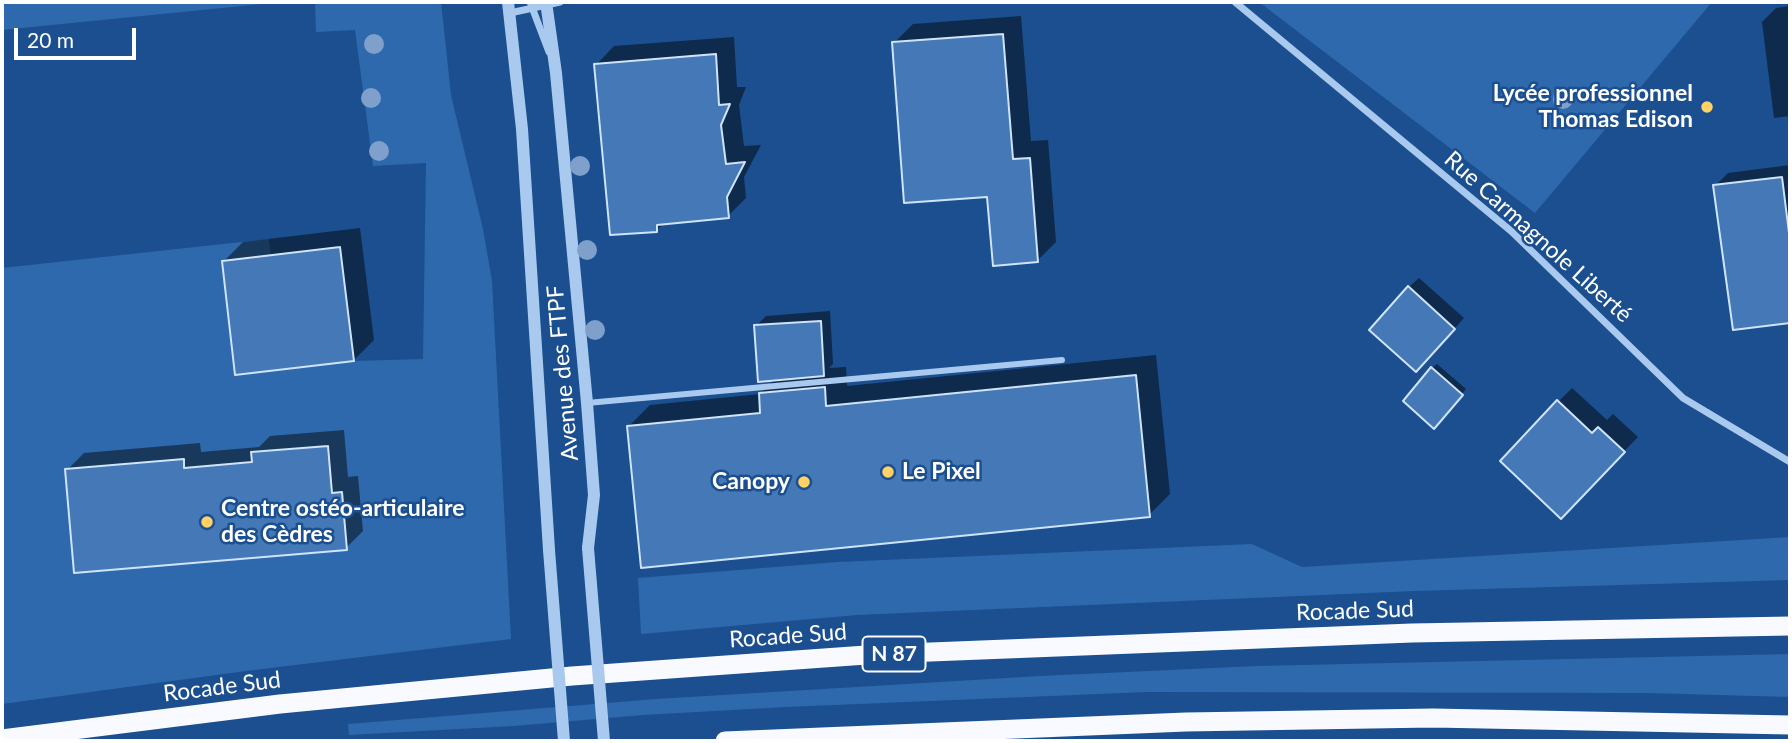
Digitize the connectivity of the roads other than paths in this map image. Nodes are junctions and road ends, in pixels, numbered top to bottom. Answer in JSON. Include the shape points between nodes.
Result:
{"nodes":[{"id":1,"x":560,"y":2,"type":"edge"},
{"id":2,"x":1235,"y":2,"type":"edge"},
{"id":3,"x":547,"y":3,"type":"edge"},
{"id":4,"x":531,"y":4,"type":"edge"},
{"id":5,"x":509,"y":7,"type":"edge"},
{"id":6,"x":556,"y":73,"type":"junction"},
{"id":7,"x":1062,"y":360,"type":"dead end"},
{"id":8,"x":587,"y":402,"type":"junction"},
{"id":9,"x":1790,"y":463,"type":"edge"},
{"id":10,"x":1790,"y":626,"type":"edge"},
{"id":11,"x":1790,"y":725,"type":"edge"},
{"id":12,"x":2,"y":739,"type":"edge"},
{"id":13,"x":564,"y":741,"type":"edge"},
{"id":14,"x":604,"y":741,"type":"edge"},
{"id":15,"x":725,"y":741,"type":"edge"}],
"edges":[{"from":1,"to":3,"type":"street"},
{"from":2,"to":9,"type":"street","name":"Rue Carmagnole Liberté","via":[[1511,231],[1682,398]]},
{"from":3,"to":4,"type":"street"},
{"from":3,"to":6,"type":"street","name":"Avenue des FTPF"},
{"from":4,"to":5,"type":"street"},
{"from":4,"to":6,"type":"street"},
{"from":5,"to":13,"type":"street","name":"Avenue des FTPF","bridge":true,"via":[[526,185]]},
{"from":6,"to":8,"type":"street","name":"Avenue des FTPF"},
{"from":7,"to":8,"type":"street"},
{"from":8,"to":14,"type":"street","name":"Avenue des FTPF","bridge":true,"via":[[594,495],[588,548]]},
{"from":10,"to":12,"type":"highway","name":"Rocade Sud","number":"N 87","via":[[1412,633],[880,654],[544,678],[280,704]]},
{"from":11,"to":15,"type":"highway","via":[[1433,718],[1186,722]]}]}
